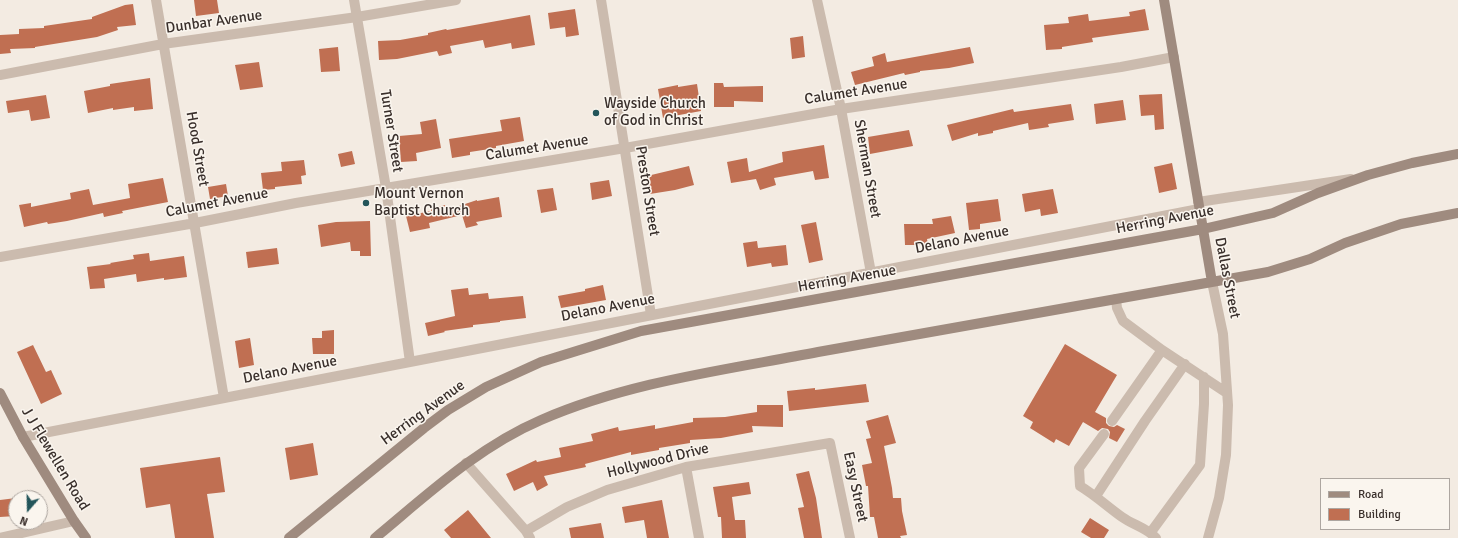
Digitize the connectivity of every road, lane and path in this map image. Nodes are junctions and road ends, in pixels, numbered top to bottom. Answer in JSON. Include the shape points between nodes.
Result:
{"nodes":[{"id":1,"x":156,"y":0,"type":"edge"},
{"id":2,"x":354,"y":0,"type":"edge"},
{"id":3,"x":456,"y":0,"type":"edge"},
{"id":4,"x":601,"y":0,"type":"edge"},
{"id":5,"x":817,"y":0,"type":"edge"},
{"id":6,"x":1164,"y":0,"type":"edge"},
{"id":7,"x":357,"y":17,"type":"junction"},
{"id":8,"x":163,"y":44,"type":"junction"},
{"id":9,"x":1174,"y":57,"type":"junction"},
{"id":10,"x":0,"y":76,"type":"edge"},
{"id":11,"x":841,"y":109,"type":"junction"},
{"id":12,"x":625,"y":148,"type":"junction"},
{"id":13,"x":1458,"y":154,"type":"edge"},
{"id":14,"x":1359,"y":177,"type":"junction"},
{"id":15,"x":386,"y":188,"type":"junction"},
{"id":16,"x":1199,"y":206,"type":"junction"},
{"id":17,"x":1458,"y":213,"type":"edge"},
{"id":18,"x":195,"y":223,"type":"junction"},
{"id":19,"x":1203,"y":229,"type":"junction"},
{"id":20,"x":0,"y":257,"type":"edge"},
{"id":21,"x":871,"y":273,"type":"junction"},
{"id":22,"x":1212,"y":282,"type":"junction"},
{"id":23,"x":1116,"y":299,"type":"junction"},
{"id":24,"x":651,"y":315,"type":"junction"},
{"id":25,"x":1162,"y":350,"type":"junction"},
{"id":26,"x":410,"y":362,"type":"junction"},
{"id":27,"x":1185,"y":364,"type":"junction"},
{"id":28,"x":1204,"y":377,"type":"junction"},
{"id":29,"x":0,"y":393,"type":"edge"},
{"id":30,"x":1227,"y":393,"type":"junction"},
{"id":31,"x":224,"y":398,"type":"junction"},
{"id":32,"x":3,"y":406,"type":"edge"},
{"id":33,"x":1112,"y":421,"type":"dead end"},
{"id":34,"x":1104,"y":434,"type":"dead end"},
{"id":35,"x":22,"y":437,"type":"junction"},
{"id":36,"x":830,"y":443,"type":"joint"},
{"id":37,"x":466,"y":464,"type":"junction"},
{"id":38,"x":686,"y":467,"type":"junction"},
{"id":39,"x":1096,"y":496,"type":"junction"},
{"id":40,"x":74,"y":521,"type":"junction"},
{"id":41,"x":528,"y":534,"type":"edge"},
{"id":42,"x":1153,"y":535,"type":"edge"},
{"id":43,"x":0,"y":538,"type":"edge"},
{"id":44,"x":86,"y":538,"type":"edge"},
{"id":45,"x":289,"y":538,"type":"edge"},
{"id":46,"x":375,"y":538,"type":"edge"},
{"id":47,"x":699,"y":538,"type":"edge"},
{"id":48,"x":850,"y":538,"type":"edge"},
{"id":49,"x":1208,"y":538,"type":"edge"}],
"edges":[{"from":1,"to":8,"type":"street","name":"Hood Street"},
{"from":2,"to":7,"type":"street","name":"Turner Street"},
{"from":3,"to":7,"type":"street","name":"Dunbar Avenue"},
{"from":4,"to":12,"type":"street","name":"Preston Street"},
{"from":5,"to":11,"type":"street","name":"Sherman Street"},
{"from":6,"to":9,"type":"main road","name":"Dallas Street"},
{"from":7,"to":8,"type":"street","name":"Dunbar Avenue"},
{"from":7,"to":15,"type":"street","name":"Turner Street"},
{"from":8,"to":10,"type":"street","name":"Dunbar Avenue"},
{"from":8,"to":18,"type":"street","name":"Hood Street"},
{"from":9,"to":11,"type":"street","name":"Calumet Avenue"},
{"from":9,"to":16,"type":"main road","name":"Dallas Street"},
{"from":11,"to":12,"type":"street","name":"Calumet Avenue"},
{"from":11,"to":21,"type":"street","name":"Sherman Street"},
{"from":12,"to":15,"type":"street","name":"Calumet Avenue"},
{"from":12,"to":24,"type":"street","name":"Preston Street"},
{"from":13,"to":14,"type":"main road","name":"Herring Avenue"},
{"from":14,"to":16,"type":"street","name":"Delano Avenue"},
{"from":14,"to":19,"type":"main road","name":"Herring Avenue","via":[[1272,214]]},
{"from":15,"to":18,"type":"street","name":"Calumet Avenue"},
{"from":15,"to":26,"type":"street","name":"Turner Street"},
{"from":16,"to":19,"type":"main road","name":"Dallas Street"},
{"from":16,"to":21,"type":"street","name":"Delano Avenue"},
{"from":17,"to":22,"type":"main road","via":[[1401,224],[1310,259],[1268,272]]},
{"from":18,"to":20,"type":"street","name":"Calumet Avenue"},
{"from":18,"to":31,"type":"street","name":"Hood Street"},
{"from":19,"to":22,"type":"main road","name":"Dallas Street"},
{"from":19,"to":45,"type":"main road","name":"Herring Avenue","via":[[641,331],[541,362],[486,387],[448,410]]},
{"from":21,"to":24,"type":"street","name":"Delano Avenue"},
{"from":22,"to":23,"type":"main road"},
{"from":22,"to":30,"type":"street","name":"Dallas Street","via":[[1223,334]]},
{"from":23,"to":25,"type":"street","via":[[1123,321]]},
{"from":23,"to":37,"type":"main road","via":[[650,384],[540,420],[494,444]]},
{"from":24,"to":26,"type":"street","name":"Delano Avenue"},
{"from":25,"to":27,"type":"street"},
{"from":25,"to":33,"type":"street"},
{"from":26,"to":31,"type":"street","name":"Delano Avenue"},
{"from":27,"to":28,"type":"street"},
{"from":27,"to":39,"type":"street"},
{"from":28,"to":30,"type":"street"},
{"from":28,"to":42,"type":"street","via":[[1200,465]]},
{"from":29,"to":32,"type":"main road","name":"J J Flewellen Road"},
{"from":30,"to":49,"type":"street","name":"Dallas Street","via":[[1226,455],[1219,498]]},
{"from":31,"to":35,"type":"street","name":"Delano Avenue"},
{"from":32,"to":35,"type":"main road","name":"J J Flewellen Road"},
{"from":34,"to":39,"type":"street","via":[[1079,468],[1080,486]]},
{"from":35,"to":40,"type":"main road","name":"J J Flewellen Road"},
{"from":36,"to":38,"type":"street","name":"Hollywood Drive"},
{"from":36,"to":48,"type":"street","name":"Easy Street"},
{"from":37,"to":41,"type":"street"},
{"from":37,"to":46,"type":"main road"},
{"from":38,"to":41,"type":"street","name":"Hollywood Drive","via":[[603,491],[567,507]]},
{"from":38,"to":47,"type":"street"},
{"from":39,"to":42,"type":"street","via":[[1123,517]]},
{"from":40,"to":43,"type":"street"},
{"from":40,"to":44,"type":"main road","name":"J J Flewellen Road"}]}
